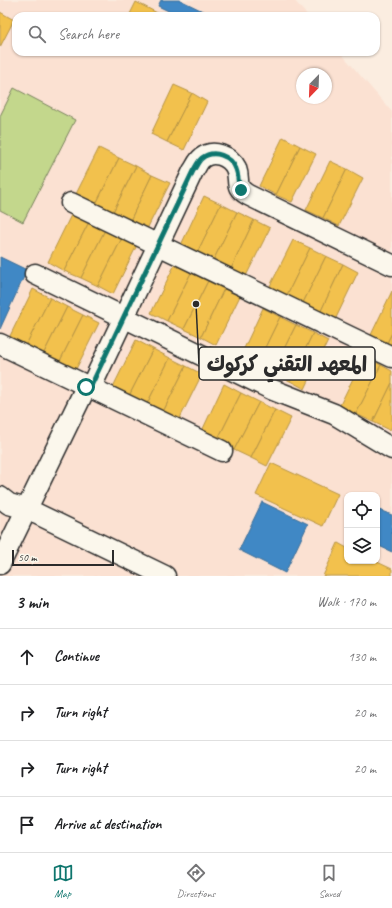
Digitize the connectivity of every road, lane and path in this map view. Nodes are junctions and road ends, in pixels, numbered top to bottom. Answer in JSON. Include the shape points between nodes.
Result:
{"nodes":[{"id":1,"x":71,"y":203,"type":"dead end"},
{"id":2,"x":158,"y":245,"type":"junction"},
{"id":3,"x":392,"y":265,"type":"edge"},
{"id":4,"x":35,"y":274,"type":"dead end"},
{"id":5,"x":123,"y":316,"type":"junction"},
{"id":6,"x":0,"y":344,"type":"edge"},
{"id":7,"x":392,"y":357,"type":"edge"},
{"id":8,"x":88,"y":388,"type":"junction"},
{"id":9,"x":392,"y":449,"type":"edge"},
{"id":10,"x":222,"y":451,"type":"dead end"},
{"id":11,"x":9,"y":505,"type":"edge"},
{"id":12,"x":0,"y":564,"type":"edge"},
{"id":13,"x":165,"y":576,"type":"edge"}],
"edges":[{"from":1,"to":2,"type":"street"},
{"from":2,"to":3,"type":"street","via":[[193,171],[201,159],[210,153],[231,160],[236,169],[238,185],[248,195]]},
{"from":2,"to":5,"type":"street"},
{"from":2,"to":7,"type":"street"},
{"from":4,"to":5,"type":"street"},
{"from":5,"to":8,"type":"street"},
{"from":5,"to":9,"type":"street","via":[[273,390],[334,414]]},
{"from":6,"to":8,"type":"street"},
{"from":8,"to":10,"type":"street"},
{"from":8,"to":11,"type":"street"},
{"from":11,"to":12,"type":"street"},
{"from":11,"to":13,"type":"street"}]}
